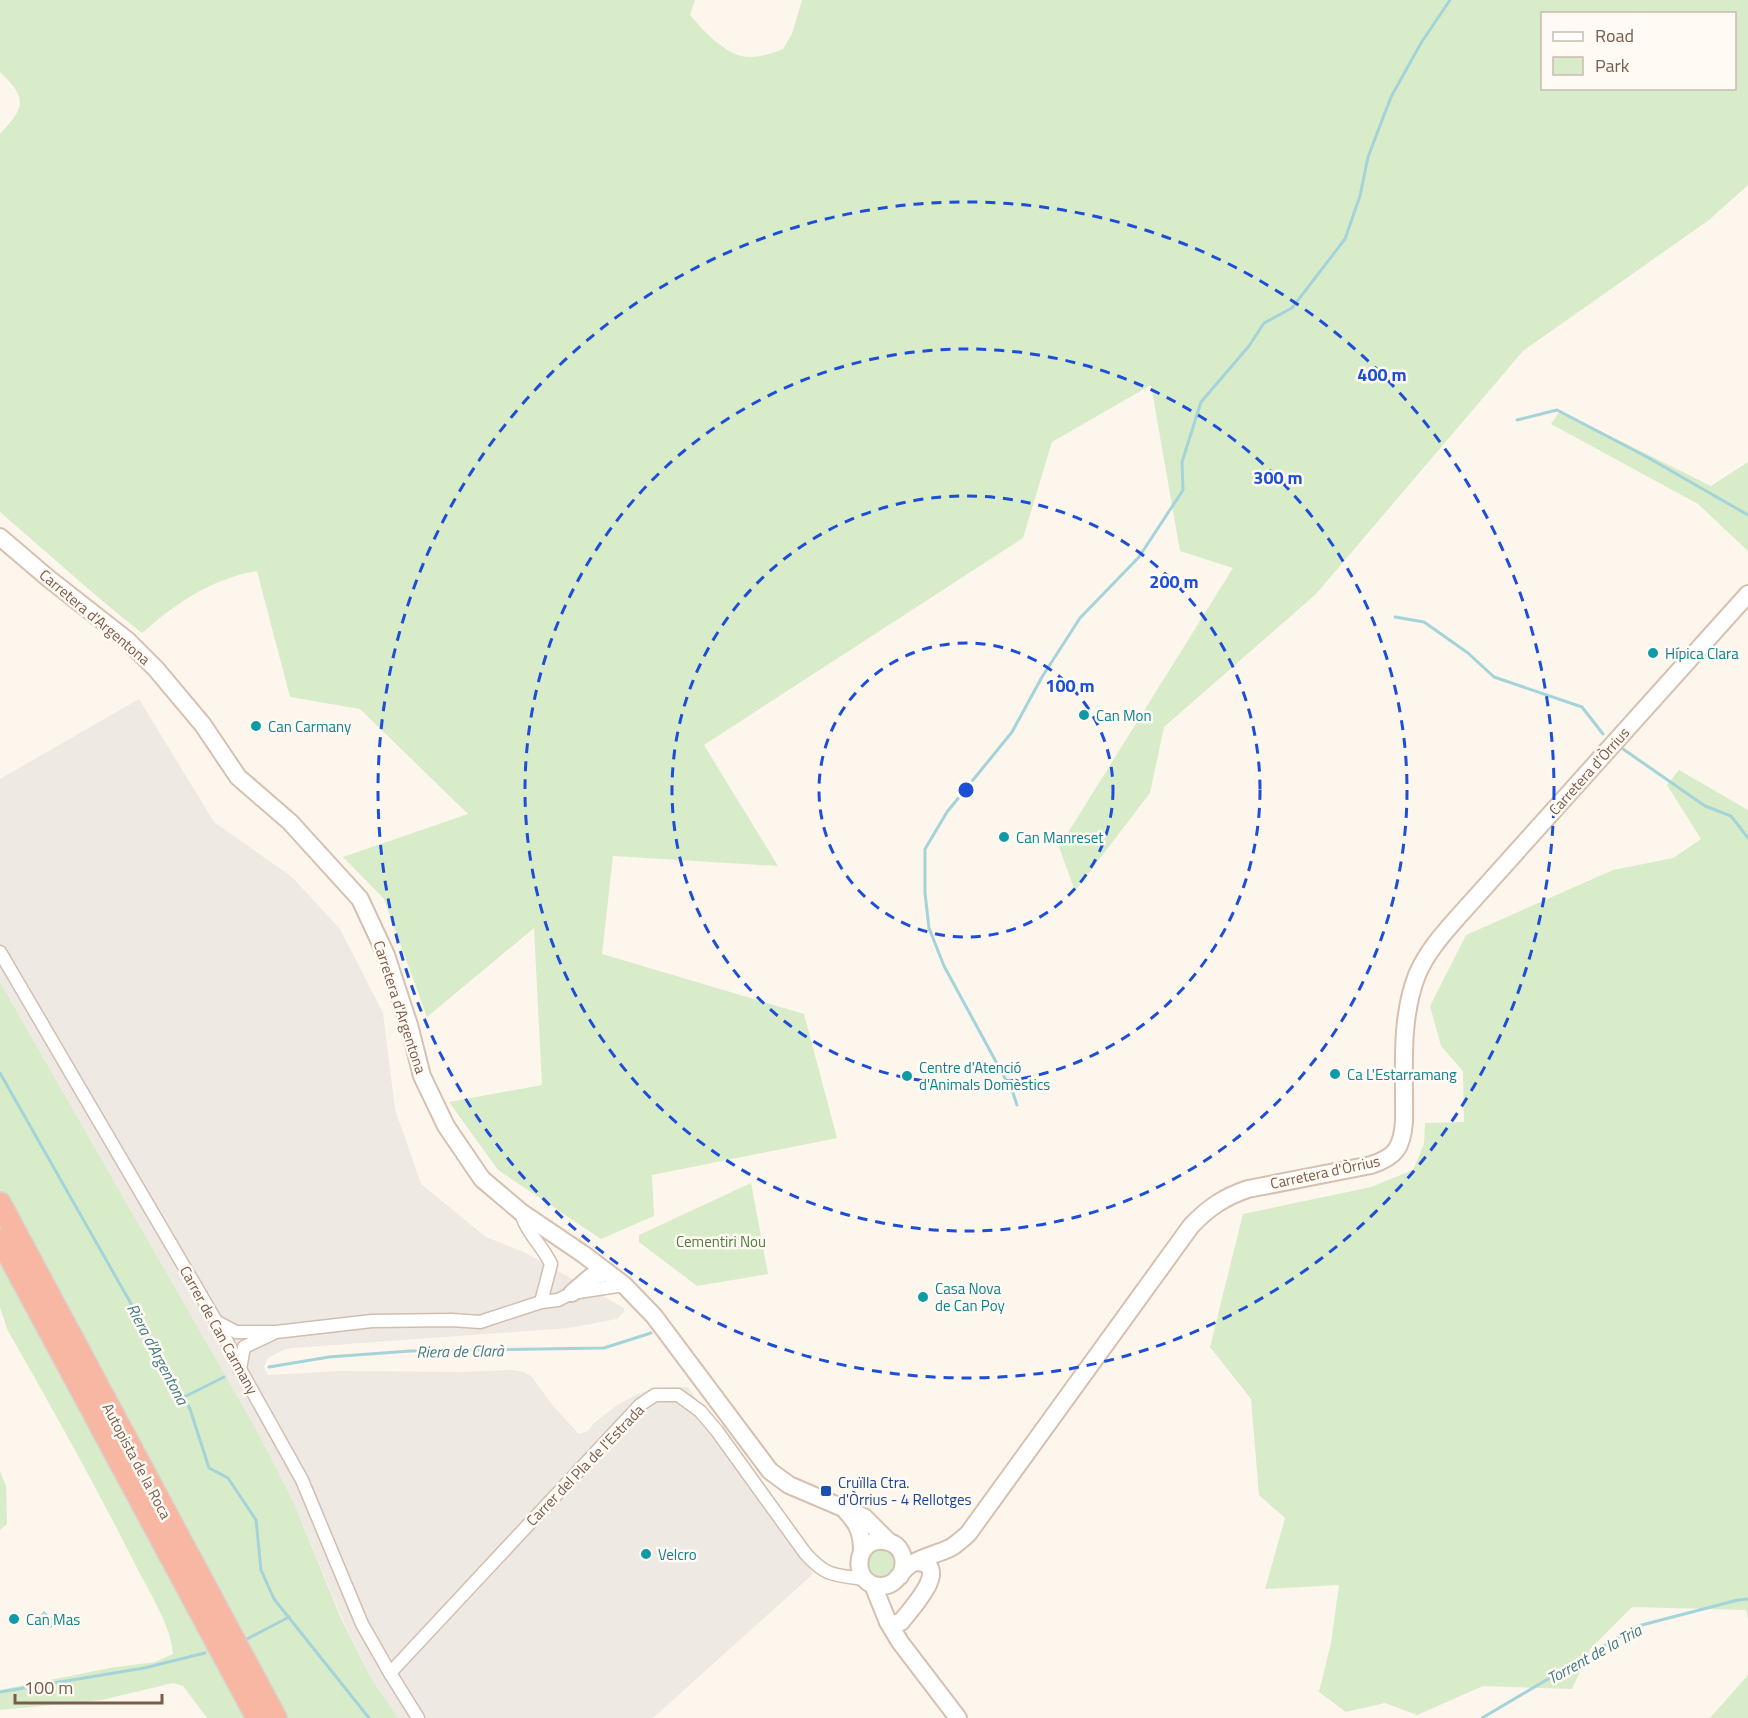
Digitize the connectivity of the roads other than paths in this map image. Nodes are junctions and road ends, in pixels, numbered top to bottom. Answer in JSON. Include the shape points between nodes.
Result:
{"nodes":[{"id":1,"x":0,"y":537,"type":"edge"},
{"id":2,"x":1748,"y":594,"type":"edge"},
{"id":3,"x":0,"y":952,"type":"edge"},
{"id":4,"x":0,"y":1203,"type":"edge"},
{"id":5,"x":521,"y":1212,"type":"junction"},
{"id":6,"x":0,"y":1239,"type":"edge"},
{"id":7,"x":608,"y":1273,"type":"junction"},
{"id":8,"x":624,"y":1285,"type":"junction"},
{"id":9,"x":572,"y":1293,"type":"junction"},
{"id":10,"x":541,"y":1302,"type":"junction"},
{"id":11,"x":216,"y":1322,"type":"junction"},
{"id":12,"x":276,"y":1332,"type":"junction"},
{"id":13,"x":240,"y":1369,"type":"junction"},
{"id":14,"x":843,"y":1508,"type":"junction"},
{"id":15,"x":895,"y":1546,"type":"junction"},
{"id":16,"x":860,"y":1555,"type":"junction"},
{"id":17,"x":920,"y":1560,"type":"junction"},
{"id":18,"x":828,"y":1573,"type":"junction"},
{"id":19,"x":897,"y":1579,"type":"junction"},
{"id":20,"x":869,"y":1582,"type":"junction"},
{"id":21,"x":886,"y":1617,"type":"junction"},
{"id":22,"x":390,"y":1673,"type":"junction"},
{"id":23,"x":257,"y":1718,"type":"edge"},
{"id":24,"x":276,"y":1718,"type":"edge"},
{"id":25,"x":418,"y":1718,"type":"edge"},
{"id":26,"x":958,"y":1718,"type":"edge"}],
"edges":[{"from":1,"to":5,"type":"street","name":"Carretera d'Argentona","via":[[127,640],[156,669],[203,725],[238,777],[290,822],[360,899],[386,954],[422,1076],[446,1126],[482,1179]]},
{"from":2,"to":17,"type":"street","name":"Carretera d'Òrrius","via":[[1432,947],[1417,974],[1407,1009],[1404,1122],[1399,1147],[1383,1161],[1248,1189],[1229,1195],[1204,1212],[968,1534],[950,1548]]},
{"from":3,"to":11,"type":"street","name":"Carrer de Can Carmany"},
{"from":4,"to":24,"type":"highway","name":"Autopista de la Roca"},
{"from":5,"to":7,"type":"street","name":"Carretera d'Argentona"},
{"from":5,"to":10,"type":"street","via":[[524,1224],[550,1263]]},
{"from":6,"to":23,"type":"highway","name":"Autopista de la Roca"},
{"from":7,"to":8,"type":"street","name":"Carretera d'Argentona"},
{"from":7,"to":9,"type":"street","via":[[592,1276]]},
{"from":8,"to":9,"type":"street"},
{"from":8,"to":14,"type":"street","name":"Carretera d'Argentona","via":[[654,1316],[770,1472],[789,1485]]},
{"from":9,"to":10,"type":"street"},
{"from":10,"to":12,"type":"street","via":[[480,1322],[372,1321]]},
{"from":11,"to":12,"type":"street","via":[[237,1332]]},
{"from":11,"to":13,"type":"street","name":"Carrer de Can Carmany"},
{"from":12,"to":13,"type":"street","via":[[244,1347]]},
{"from":13,"to":22,"type":"street","name":"Carrer de Can Carmany","via":[[302,1480],[363,1624]]},
{"from":14,"to":15,"type":"street","via":[[864,1517]]},
{"from":14,"to":16,"type":"street","via":[[862,1535]]},
{"from":15,"to":16,"type":"street","via":[[874,1542]]},
{"from":15,"to":17,"type":"street"},
{"from":15,"to":19,"type":"street","via":[[904,1562]]},
{"from":16,"to":18,"type":"street","via":[[845,1569]]},
{"from":16,"to":20,"type":"street","via":[[859,1568]]},
{"from":17,"to":19,"type":"street","name":"Carretera d'Òrrius"},
{"from":17,"to":21,"type":"street","via":[[931,1571],[931,1580],[901,1622],[893,1624]]},
{"from":18,"to":20,"type":"street"},
{"from":18,"to":22,"type":"street","name":"Carrer del Pla de l'Estrada","via":[[805,1554],[700,1412],[678,1395],[655,1395],[640,1405]]},
{"from":19,"to":20,"type":"street","via":[[884,1586]]},
{"from":19,"to":21,"type":"street"},
{"from":20,"to":21,"type":"street"},
{"from":21,"to":26,"type":"street","via":[[900,1642]]},
{"from":22,"to":25,"type":"street","name":"Carrer de Can Carmany"}]}
